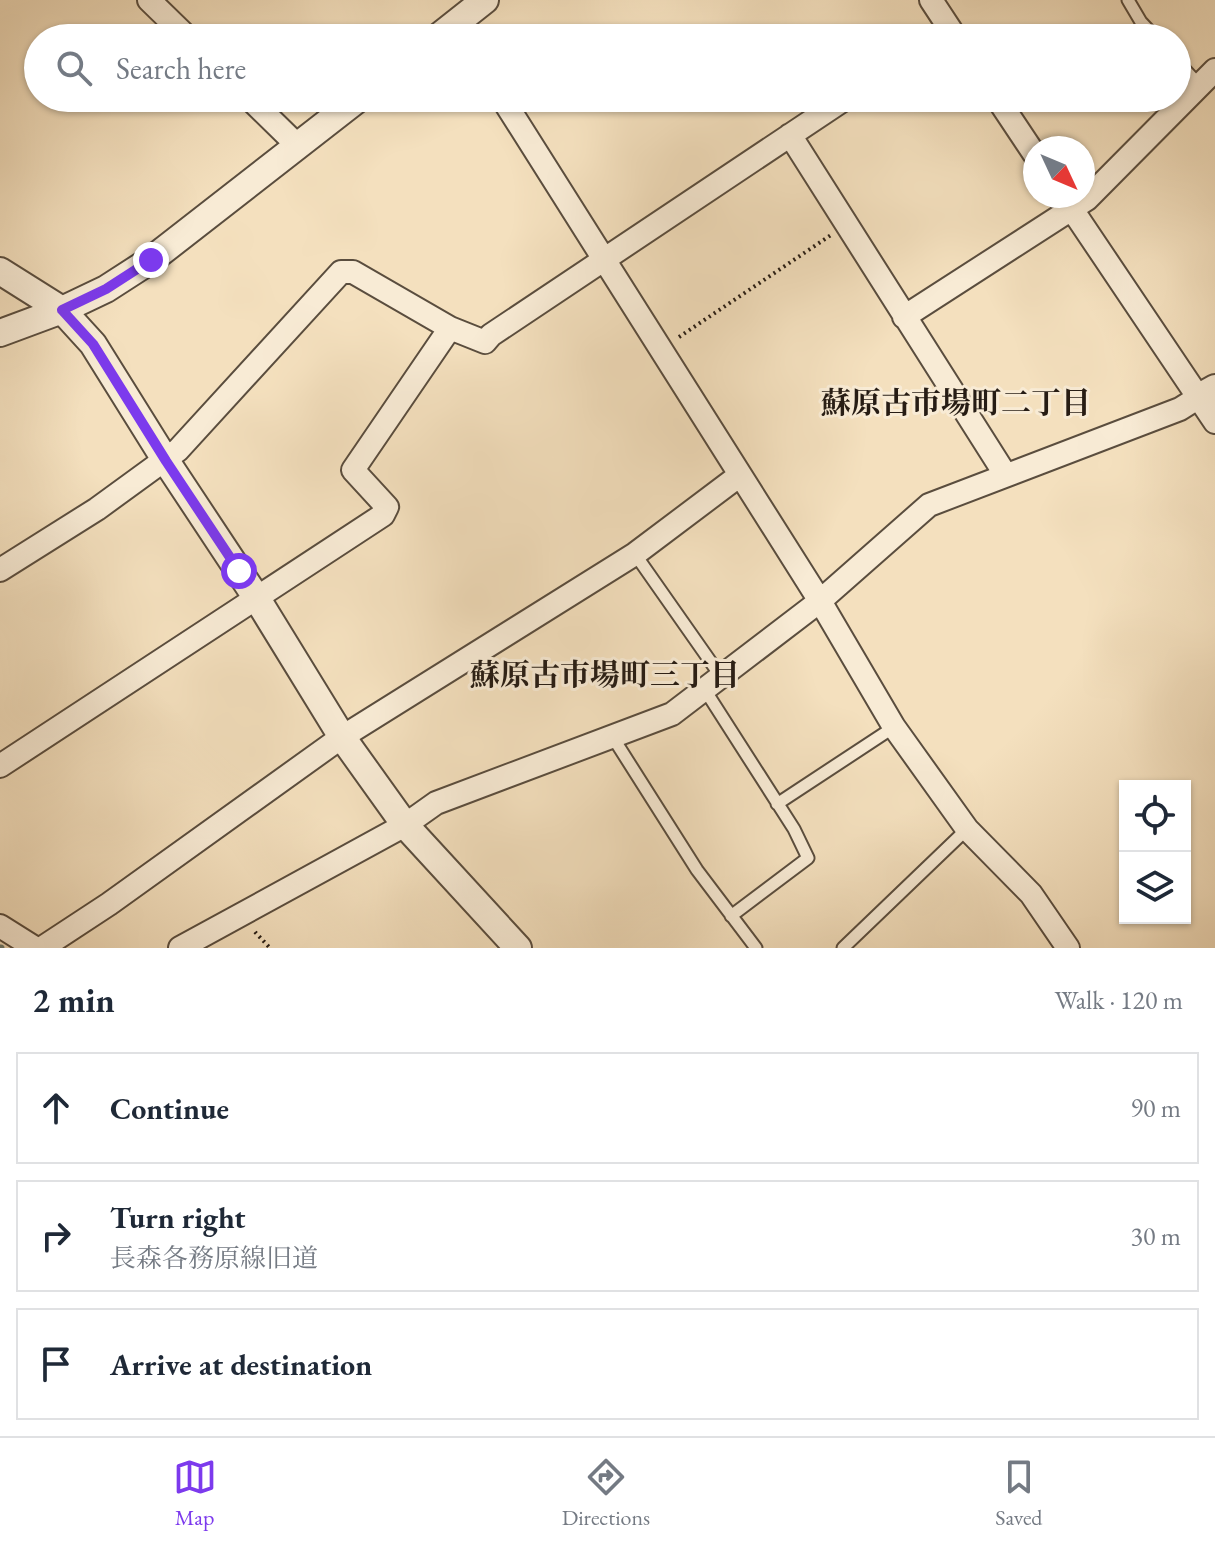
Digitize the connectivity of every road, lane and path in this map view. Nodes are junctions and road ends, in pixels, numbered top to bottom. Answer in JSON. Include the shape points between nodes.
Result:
{"nodes":[{"id":1,"x":149,"y":0,"type":"edge"},
{"id":2,"x":485,"y":0,"type":"edge"},
{"id":3,"x":931,"y":0,"type":"edge"},
{"id":4,"x":1128,"y":0,"type":"edge"},
{"id":5,"x":174,"y":24,"type":"edge"},
{"id":6,"x":460,"y":24,"type":"edge"},
{"id":7,"x":943,"y":24,"type":"edge"},
{"id":8,"x":1143,"y":24,"type":"edge"},
{"id":9,"x":1207,"y":78,"type":"edge"},
{"id":10,"x":1191,"y":94,"type":"edge"},
{"id":11,"x":263,"y":112,"type":"edge"},
{"id":12,"x":341,"y":112,"type":"edge"},
{"id":13,"x":511,"y":112,"type":"edge"},
{"id":14,"x":825,"y":112,"type":"edge"},
{"id":15,"x":1006,"y":112,"type":"edge"},
{"id":16,"x":1173,"y":112,"type":"edge"},
{"id":17,"x":790,"y":135,"type":"junction"},
{"id":18,"x":1023,"y":137,"type":"edge"},
{"id":19,"x":298,"y":146,"type":"junction"},
{"id":20,"x":1095,"y":191,"type":"edge"},
{"id":21,"x":1061,"y":208,"type":"edge"},
{"id":22,"x":1071,"y":208,"type":"edge"},
{"id":23,"x":846,"y":225,"type":"junction"},
{"id":24,"x":606,"y":259,"type":"junction"},
{"id":25,"x":0,"y":271,"type":"edge"},
{"id":26,"x":62,"y":310,"type":"junction"},
{"id":27,"x":904,"y":317,"type":"junction"},
{"id":28,"x":450,"y":328,"type":"junction"},
{"id":29,"x":0,"y":333,"type":"edge"},
{"id":30,"x":662,"y":348,"type":"junction"},
{"id":31,"x":1207,"y":392,"type":"edge"},
{"id":32,"x":1215,"y":422,"type":"edge"},
{"id":33,"x":166,"y":461,"type":"junction"},
{"id":34,"x":1005,"y":474,"type":"junction"},
{"id":35,"x":740,"y":475,"type":"junction"},
{"id":36,"x":635,"y":554,"type":"junction"},
{"id":37,"x":0,"y":570,"type":"edge"},
{"id":38,"x":256,"y":597,"type":"junction"},
{"id":39,"x":820,"y":601,"type":"junction"},
{"id":40,"x":713,"y":684,"type":"junction"},
{"id":41,"x":894,"y":727,"type":"junction"},
{"id":42,"x":612,"y":736,"type":"junction"},
{"id":43,"x":342,"y":737,"type":"junction"},
{"id":44,"x":0,"y":766,"type":"edge"},
{"id":45,"x":777,"y":804,"type":"junction"},
{"id":46,"x":405,"y":825,"type":"junction"},
{"id":47,"x":967,"y":829,"type":"junction"},
{"id":48,"x":731,"y":916,"type":"junction"},
{"id":49,"x":0,"y":926,"type":"edge"},
{"id":50,"x":35,"y":948,"type":"edge"},
{"id":51,"x":42,"y":948,"type":"edge"},
{"id":52,"x":180,"y":948,"type":"edge"},
{"id":53,"x":518,"y":948,"type":"edge"},
{"id":54,"x":756,"y":948,"type":"edge"},
{"id":55,"x":843,"y":948,"type":"edge"},
{"id":56,"x":1068,"y":948,"type":"edge"}],
"edges":[{"from":1,"to":5,"type":"street"},
{"from":2,"to":6,"type":"street"},
{"from":3,"to":7,"type":"street"},
{"from":4,"to":8,"type":"lane"},
{"from":9,"to":10,"type":"street"},
{"from":11,"to":19,"type":"street"},
{"from":12,"to":19,"type":"street"},
{"from":13,"to":24,"type":"street"},
{"from":14,"to":17,"type":"street"},
{"from":15,"to":18,"type":"street"},
{"from":16,"to":20,"type":"street"},
{"from":17,"to":23,"type":"street"},
{"from":17,"to":24,"type":"street"},
{"from":19,"to":26,"type":"street","via":[[151,260]]},
{"from":21,"to":27,"type":"street"},
{"from":22,"to":31,"type":"street","via":[[1166,353]]},
{"from":23,"to":27,"type":"street"},
{"from":23,"to":30,"type":"path"},
{"from":24,"to":28,"type":"street","via":[[485,342]]},
{"from":24,"to":30,"type":"street"},
{"from":25,"to":26,"type":"street"},
{"from":26,"to":29,"type":"street"},
{"from":26,"to":33,"type":"street","via":[[93,344]]},
{"from":27,"to":34,"type":"street"},
{"from":28,"to":33,"type":"street","via":[[353,272],[341,272]]},
{"from":28,"to":38,"type":"street","via":[[353,470],[387,507],[383,515]]},
{"from":30,"to":35,"type":"street"},
{"from":31,"to":32,"type":"street"},
{"from":31,"to":34,"type":"street","via":[[1180,409]]},
{"from":33,"to":37,"type":"street"},
{"from":33,"to":38,"type":"street"},
{"from":34,"to":39,"type":"street","via":[[929,505]]},
{"from":35,"to":36,"type":"street"},
{"from":35,"to":39,"type":"street"},
{"from":36,"to":40,"type":"lane"},
{"from":36,"to":43,"type":"street"},
{"from":38,"to":43,"type":"street"},
{"from":38,"to":44,"type":"street"},
{"from":39,"to":40,"type":"street"},
{"from":39,"to":41,"type":"street"},
{"from":40,"to":42,"type":"street","via":[[672,714]]},
{"from":40,"to":45,"type":"lane"},
{"from":41,"to":45,"type":"lane"},
{"from":41,"to":47,"type":"street"},
{"from":42,"to":46,"type":"street","via":[[436,803]]},
{"from":42,"to":48,"type":"lane"},
{"from":43,"to":46,"type":"street"},
{"from":43,"to":51,"type":"street"},
{"from":45,"to":48,"type":"lane","via":[[808,858]]},
{"from":46,"to":52,"type":"street"},
{"from":46,"to":53,"type":"street"},
{"from":47,"to":55,"type":"lane"},
{"from":47,"to":56,"type":"street","via":[[1031,894]]},
{"from":48,"to":54,"type":"lane"},
{"from":49,"to":50,"type":"street"}]}
